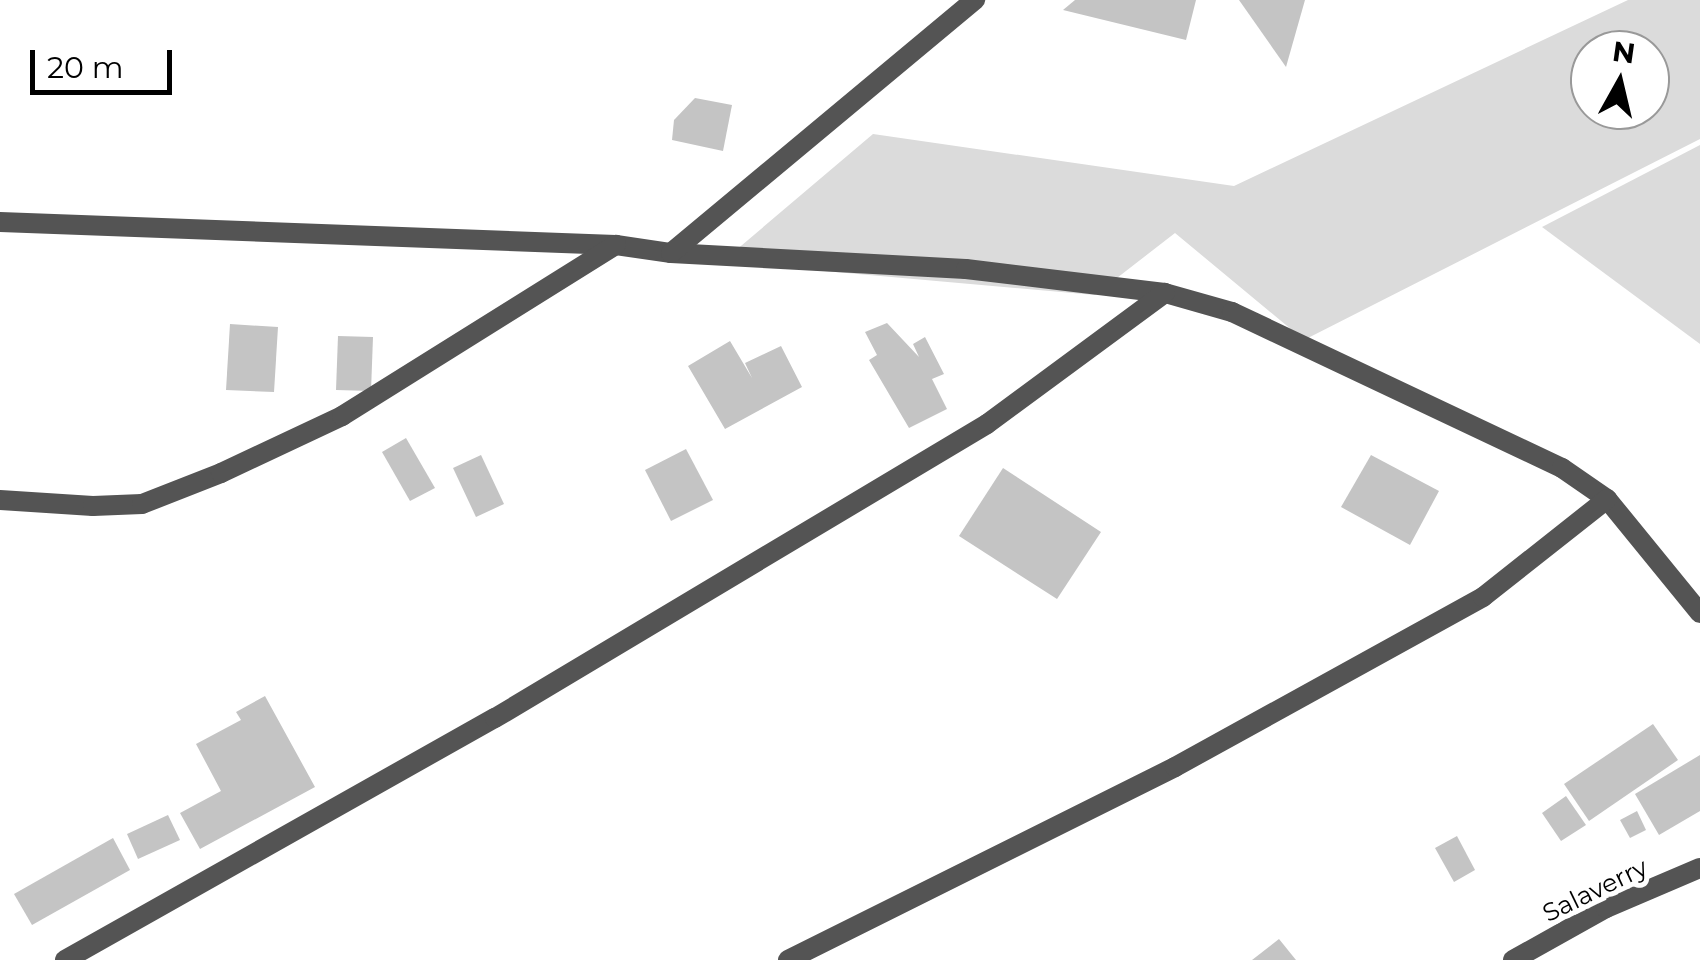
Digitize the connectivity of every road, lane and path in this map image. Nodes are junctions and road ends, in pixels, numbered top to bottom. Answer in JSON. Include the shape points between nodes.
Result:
{"nodes":[{"id":1,"x":975,"y":0,"type":"edge"},
{"id":2,"x":0,"y":222,"type":"edge"},
{"id":3,"x":616,"y":245,"type":"junction"},
{"id":4,"x":672,"y":253,"type":"junction"},
{"id":5,"x":1165,"y":293,"type":"junction"},
{"id":6,"x":1606,"y":499,"type":"junction"},
{"id":7,"x":0,"y":500,"type":"edge"},
{"id":8,"x":1700,"y":613,"type":"edge"},
{"id":9,"x":1700,"y":868,"type":"edge"},
{"id":10,"x":65,"y":960,"type":"edge"},
{"id":11,"x":788,"y":960,"type":"edge"},
{"id":12,"x":1513,"y":960,"type":"edge"}],
"edges":[{"from":1,"to":4,"type":"street"},
{"from":2,"to":3,"type":"street"},
{"from":3,"to":4,"type":"street"},
{"from":3,"to":7,"type":"street","via":[[342,416],[221,473],[142,504]]},
{"from":4,"to":5,"type":"street","via":[[966,269]]},
{"from":5,"to":6,"type":"street","via":[[1232,312],[1448,412],[1562,468]]},
{"from":5,"to":10,"type":"street","via":[[987,424],[495,718]]},
{"from":6,"to":8,"type":"street"},
{"from":6,"to":11,"type":"street","via":[[1483,597],[1174,767]]},
{"from":9,"to":12,"type":"street","name":"Salaverry","via":[[1606,908]]}]}
